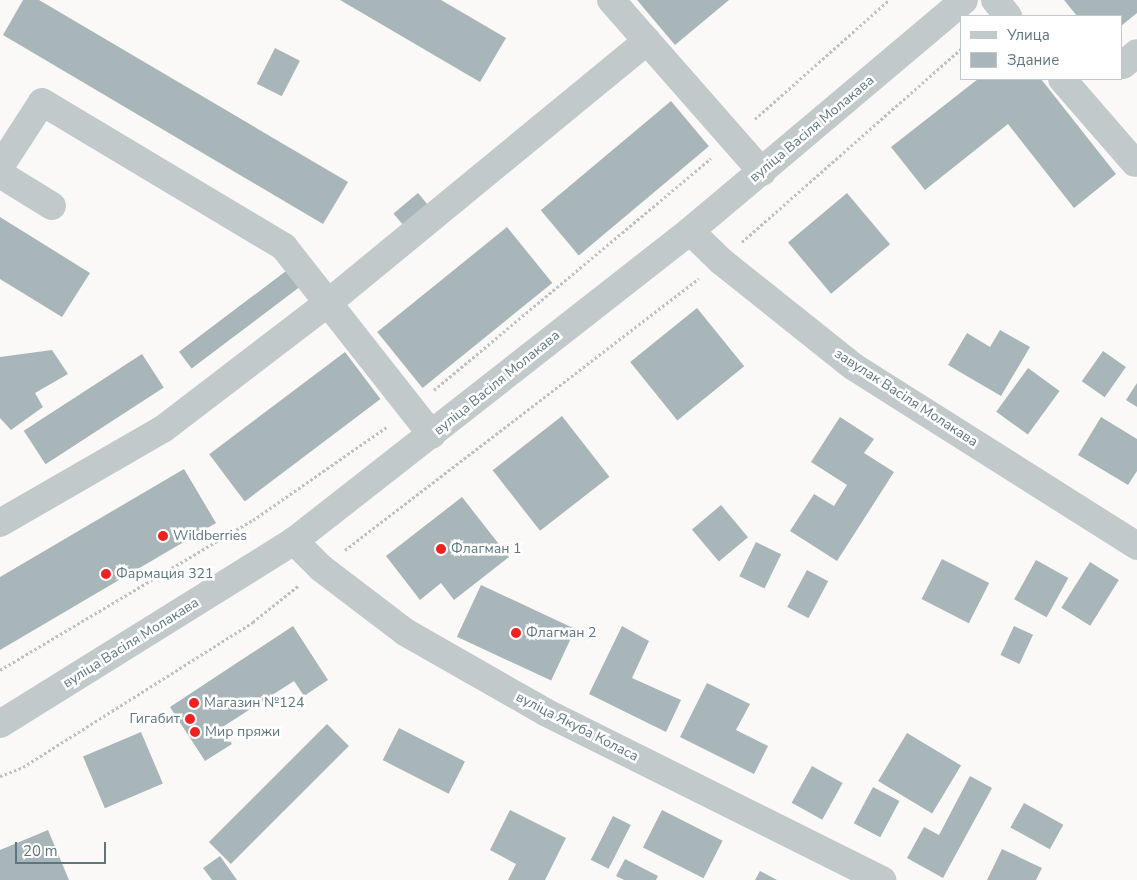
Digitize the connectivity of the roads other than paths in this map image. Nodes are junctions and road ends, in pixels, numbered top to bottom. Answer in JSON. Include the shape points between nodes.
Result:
{"nodes":[{"id":1,"x":611,"y":0,"type":"edge"},
{"id":2,"x":964,"y":0,"type":"edge"},
{"id":3,"x":995,"y":0,"type":"edge"},
{"id":4,"x":1007,"y":15,"type":"edge"},
{"id":5,"x":647,"y":41,"type":"junction"},
{"id":6,"x":1063,"y":80,"type":"edge"},
{"id":7,"x":1135,"y":163,"type":"dead end"},
{"id":8,"x":0,"y":168,"type":"edge"},
{"id":9,"x":762,"y":172,"type":"junction"},
{"id":10,"x":0,"y":174,"type":"edge"},
{"id":11,"x":52,"y":206,"type":"dead end"},
{"id":12,"x":690,"y":231,"type":"junction"},
{"id":13,"x":328,"y":303,"type":"junction"},
{"id":14,"x":432,"y":435,"type":"junction"},
{"id":15,"x":0,"y":523,"type":"edge"},
{"id":16,"x":294,"y":541,"type":"junction"},
{"id":17,"x":1137,"y":546,"type":"edge"},
{"id":18,"x":0,"y":724,"type":"edge"},
{"id":19,"x":882,"y":880,"type":"edge"}],
"edges":[{"from":1,"to":5,"type":"street"},
{"from":2,"to":9,"type":"street","name":"вуліца Васіля Молакава"},
{"from":3,"to":4,"type":"street"},
{"from":5,"to":9,"type":"street"},
{"from":5,"to":13,"type":"street"},
{"from":6,"to":7,"type":"street"},
{"from":8,"to":13,"type":"street","via":[[42,102],[284,247]]},
{"from":9,"to":12,"type":"street","name":"вуліца Васіля Молакава"},
{"from":10,"to":11,"type":"street"},
{"from":12,"to":14,"type":"street","name":"вуліца Васіля Молакава"},
{"from":12,"to":17,"type":"street","name":"завулак Васіля Молакава","via":[[721,261],[854,367]]},
{"from":13,"to":14,"type":"street"},
{"from":13,"to":15,"type":"street","via":[[163,429]]},
{"from":14,"to":16,"type":"street","name":"вуліца Васіля Молакава"},
{"from":16,"to":18,"type":"street","name":"вуліца Васіля Молакава"},
{"from":16,"to":19,"type":"street","name":"вуліца Якуба Коласа","via":[[321,568],[405,632],[545,712]]}]}
